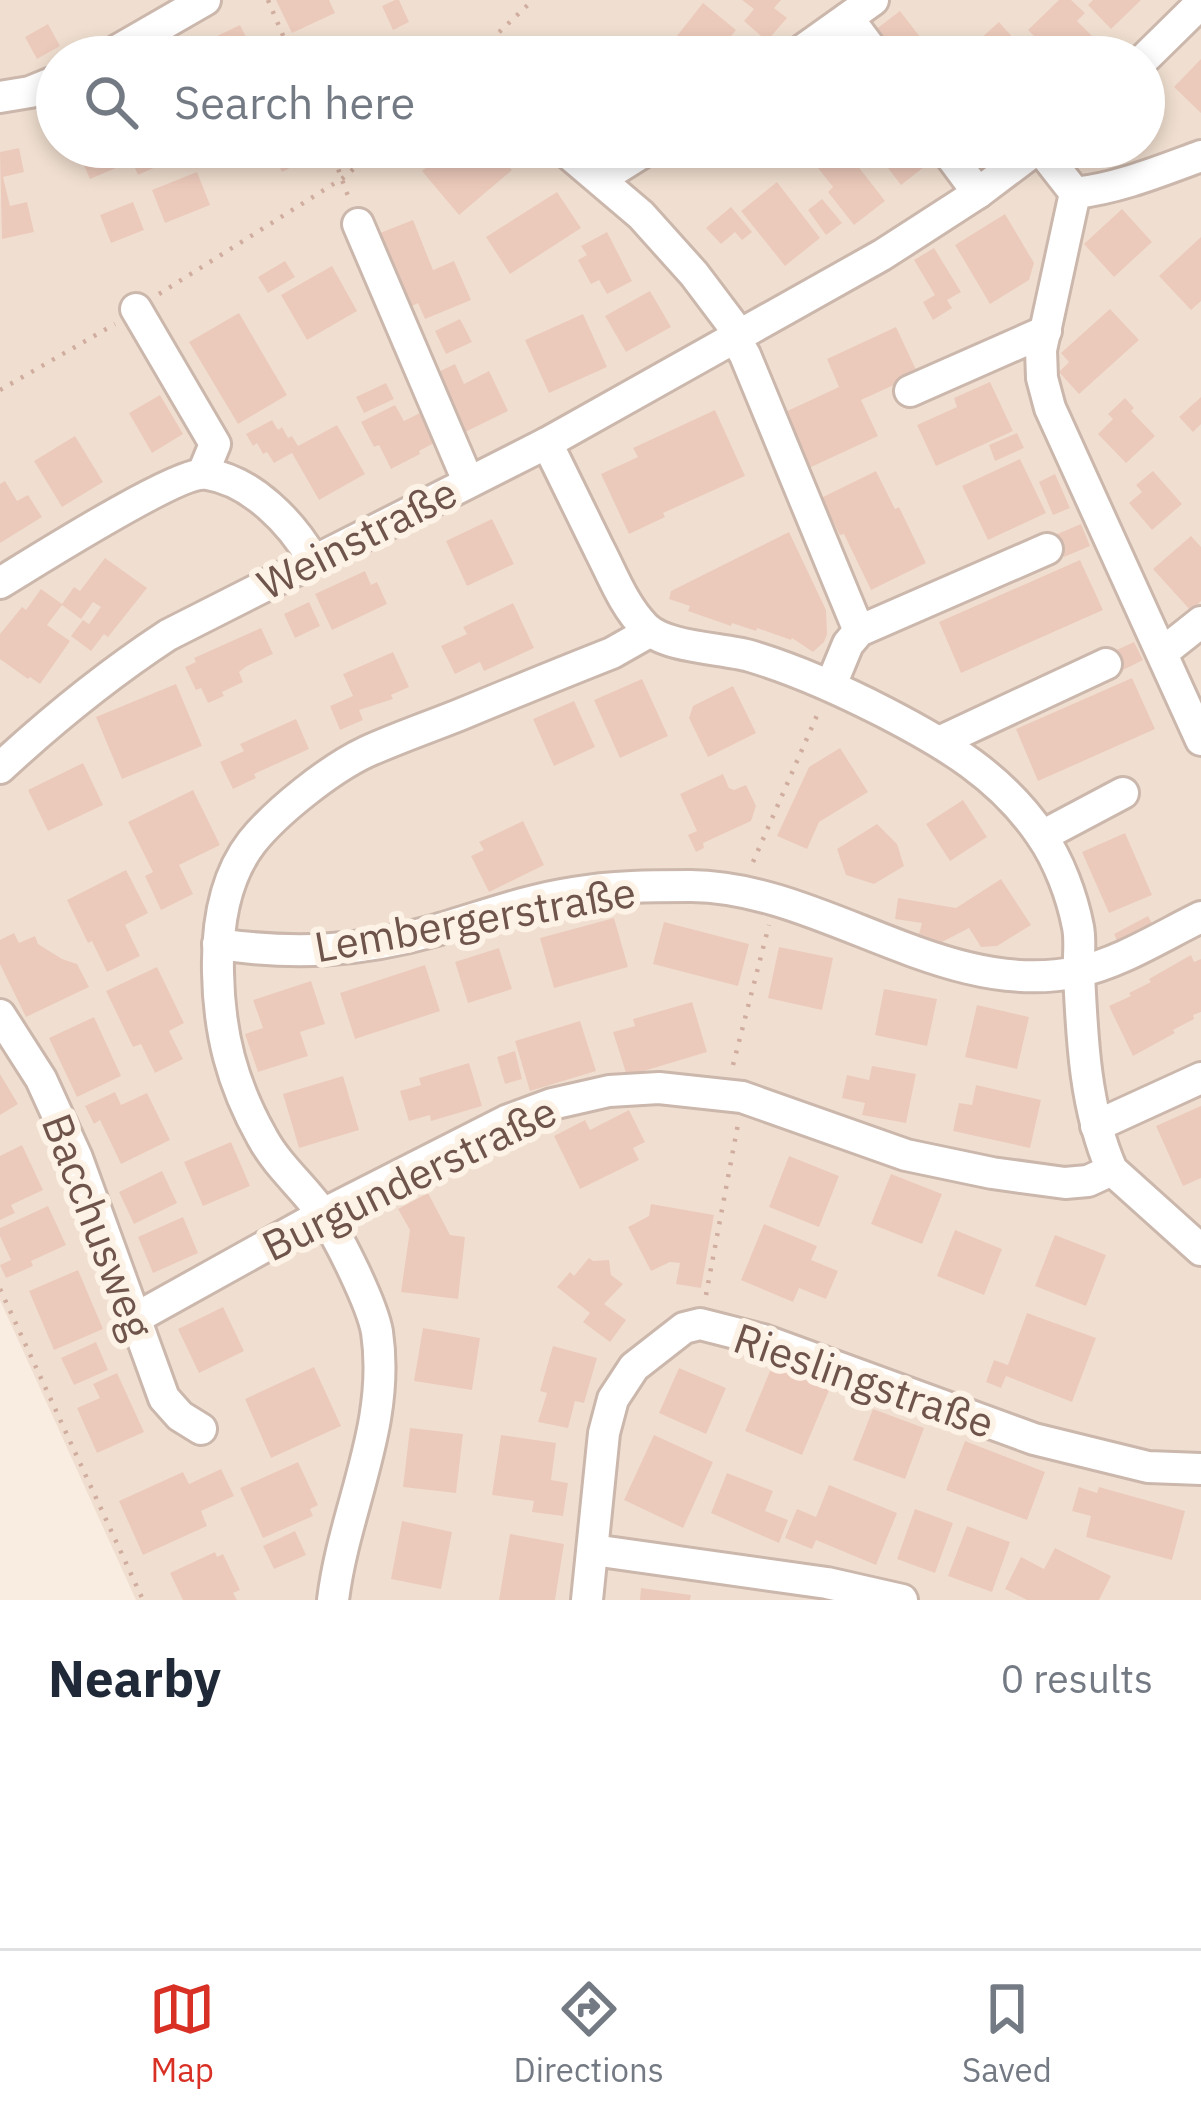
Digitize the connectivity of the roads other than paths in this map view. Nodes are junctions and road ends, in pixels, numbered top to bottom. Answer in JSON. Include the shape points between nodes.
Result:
{"nodes":[{"id":1,"x":205,"y":0,"type":"edge"},
{"id":2,"x":1201,"y":3,"type":"edge"},
{"id":3,"x":860,"y":9,"type":"edge"},
{"id":4,"x":142,"y":36,"type":"edge"},
{"id":5,"x":822,"y":36,"type":"edge"},
{"id":6,"x":1165,"y":38,"type":"edge"},
{"id":7,"x":36,"y":90,"type":"edge"},
{"id":8,"x":0,"y":97,"type":"edge"},
{"id":9,"x":1201,"y":156,"type":"edge"},
{"id":10,"x":587,"y":168,"type":"edge"},
{"id":11,"x":618,"y":168,"type":"edge"},
{"id":12,"x":960,"y":168,"type":"edge"},
{"id":13,"x":1011,"y":168,"type":"edge"},
{"id":14,"x":1055,"y":168,"type":"edge"},
{"id":15,"x":600,"y":179,"type":"junction"},
{"id":16,"x":978,"y":193,"type":"junction"},
{"id":17,"x":1075,"y":193,"type":"junction"},
{"id":18,"x":358,"y":224,"type":"road end"},
{"id":19,"x":136,"y":309,"type":"road end"},
{"id":20,"x":1046,"y":331,"type":"junction"},
{"id":21,"x":738,"y":336,"type":"junction"},
{"id":22,"x":910,"y":391,"type":"dead end"},
{"id":23,"x":547,"y":443,"type":"junction"},
{"id":24,"x":203,"y":473,"type":"junction"},
{"id":25,"x":468,"y":481,"type":"junction"},
{"id":26,"x":1047,"y":549,"type":"dead end"},
{"id":27,"x":313,"y":560,"type":"junction"},
{"id":28,"x":0,"y":583,"type":"edge"},
{"id":29,"x":1201,"y":622,"type":"edge"},
{"id":30,"x":859,"y":631,"type":"junction"},
{"id":31,"x":649,"y":632,"type":"junction"},
{"id":32,"x":1162,"y":653,"type":"junction"},
{"id":33,"x":1106,"y":664,"type":"dead end"},
{"id":34,"x":831,"y":685,"type":"junction"},
{"id":35,"x":1201,"y":740,"type":"edge"},
{"id":36,"x":941,"y":741,"type":"junction"},
{"id":37,"x":0,"y":768,"type":"edge"},
{"id":38,"x":1123,"y":793,"type":"dead end"},
{"id":39,"x":1042,"y":836,"type":"junction"},
{"id":40,"x":1201,"y":917,"type":"edge"},
{"id":41,"x":218,"y":944,"type":"junction"},
{"id":42,"x":1078,"y":972,"type":"junction"},
{"id":43,"x":0,"y":1015,"type":"edge"},
{"id":44,"x":1201,"y":1078,"type":"edge"},
{"id":45,"x":1096,"y":1126,"type":"junction"},
{"id":46,"x":1112,"y":1170,"type":"junction"},
{"id":47,"x":323,"y":1214,"type":"junction"},
{"id":48,"x":1201,"y":1250,"type":"edge"},
{"id":49,"x":136,"y":1318,"type":"junction"},
{"id":50,"x":201,"y":1429,"type":"dead end"},
{"id":51,"x":1201,"y":1469,"type":"edge"},
{"id":52,"x":593,"y":1550,"type":"junction"},
{"id":53,"x":332,"y":1600,"type":"edge"},
{"id":54,"x":586,"y":1600,"type":"edge"},
{"id":55,"x":902,"y":1600,"type":"edge"}],
"edges":[{"from":1,"to":4,"type":"street"},
{"from":2,"to":6,"type":"street"},
{"from":3,"to":5,"type":"street"},
{"from":7,"to":8,"type":"street"},
{"from":9,"to":17,"type":"street"},
{"from":10,"to":15,"type":"street"},
{"from":11,"to":15,"type":"street"},
{"from":12,"to":16,"type":"street"},
{"from":13,"to":16,"type":"street","name":"Weinstraße"},
{"from":14,"to":17,"type":"street"},
{"from":15,"to":21,"type":"street","via":[[681,259]]},
{"from":16,"to":21,"type":"street","name":"Weinstraße"},
{"from":17,"to":20,"type":"street"},
{"from":18,"to":25,"type":"street"},
{"from":19,"to":24,"type":"street","via":[[215,444]]},
{"from":20,"to":22,"type":"street"},
{"from":20,"to":32,"type":"street","via":[[1042,378],[1050,408]]},
{"from":21,"to":23,"type":"street","name":"Weinstraße"},
{"from":21,"to":30,"type":"street"},
{"from":23,"to":25,"type":"street","name":"Weinstraße"},
{"from":23,"to":31,"type":"street","via":[[626,604]]},
{"from":24,"to":27,"type":"street","via":[[267,503]]},
{"from":24,"to":28,"type":"street"},
{"from":25,"to":27,"type":"street","name":"Weinstraße"},
{"from":26,"to":30,"type":"street"},
{"from":27,"to":37,"type":"street","name":"Weinstraße","via":[[112,671]]},
{"from":29,"to":32,"type":"street"},
{"from":30,"to":34,"type":"street"},
{"from":31,"to":34,"type":"street"},
{"from":31,"to":41,"type":"street","via":[[362,754],[297,798],[251,843],[230,881]]},
{"from":32,"to":35,"type":"street"},
{"from":33,"to":36,"type":"street"},
{"from":34,"to":36,"type":"street"},
{"from":36,"to":39,"type":"street","via":[[1008,793]]},
{"from":38,"to":39,"type":"street"},
{"from":39,"to":42,"type":"street","via":[[1078,930]]},
{"from":40,"to":42,"type":"street"},
{"from":41,"to":42,"type":"street","name":"Lembergerstraße","via":[[322,952],[573,892],[697,886],[741,890],[993,972]]},
{"from":41,"to":47,"type":"street","via":[[219,1016],[237,1086],[263,1141]]},
{"from":42,"to":45,"type":"street"},
{"from":43,"to":49,"type":"street","name":"Bacchusweg","via":[[50,1099]]},
{"from":44,"to":45,"type":"street"},
{"from":45,"to":46,"type":"street"},
{"from":46,"to":47,"type":"street","name":"Burgunderstraße","via":[[1065,1183],[992,1173],[906,1155],[734,1095],[659,1088],[552,1104],[506,1121]]},
{"from":46,"to":48,"type":"street"},
{"from":47,"to":49,"type":"street","name":"Burgunderstraße"},
{"from":47,"to":53,"type":"street","via":[[376,1328],[380,1389]]},
{"from":49,"to":50,"type":"street","name":"Bacchusweg","via":[[164,1398]]},
{"from":51,"to":52,"type":"street","name":"Rieslingstraße","via":[[1148,1467],[1034,1439],[700,1324],[658,1346],[613,1399]]},
{"from":52,"to":54,"type":"street","name":"Rieslingstraße"},
{"from":52,"to":55,"type":"street"}]}
